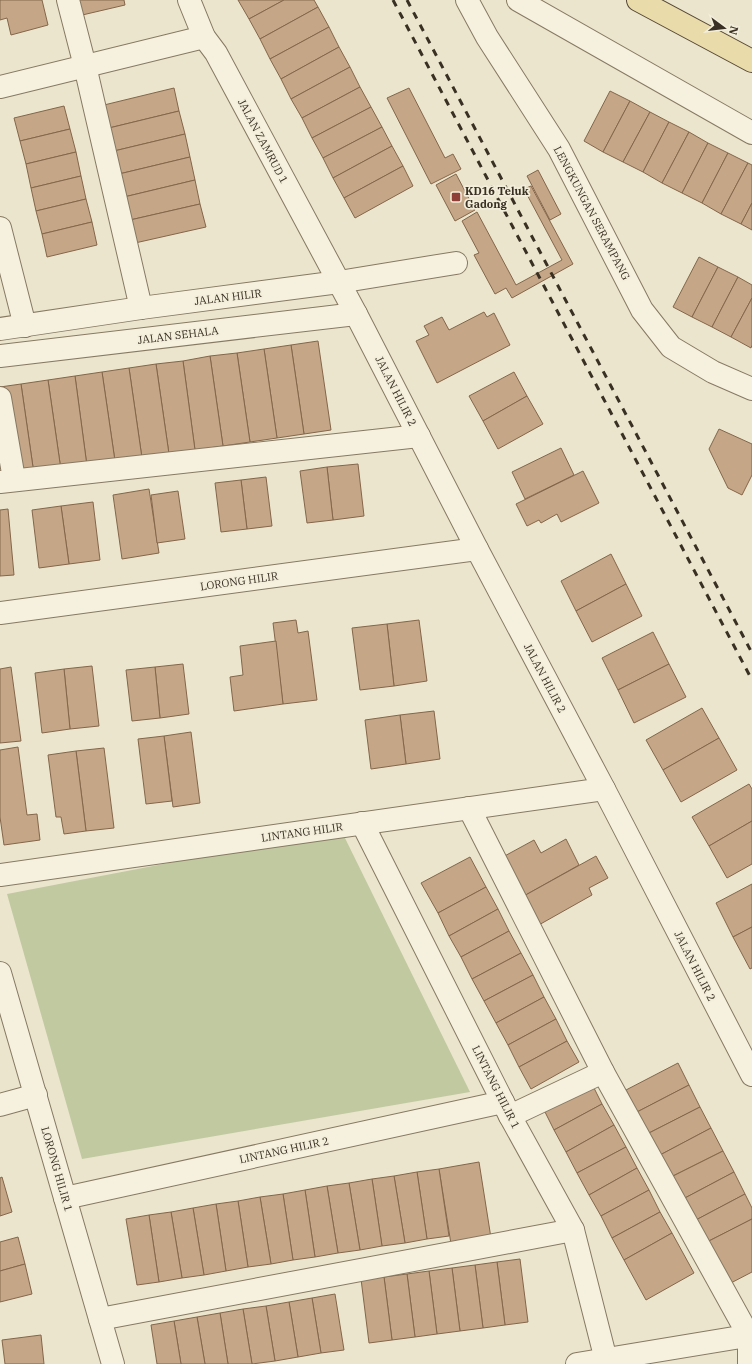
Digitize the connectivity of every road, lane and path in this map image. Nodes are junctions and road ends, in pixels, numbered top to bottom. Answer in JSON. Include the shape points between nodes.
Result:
{"nodes":[{"id":1,"x":68,"y":0,"type":"edge"},
{"id":2,"x":189,"y":0,"type":"edge"},
{"id":3,"x":467,"y":0,"type":"edge"},
{"id":4,"x":518,"y":0,"type":"edge"},
{"id":5,"x":638,"y":0,"type":"edge"},
{"id":6,"x":204,"y":37,"type":"junction"},
{"id":7,"x":752,"y":62,"type":"edge"},
{"id":8,"x":84,"y":66,"type":"junction"},
{"id":9,"x":0,"y":86,"type":"edge"},
{"id":10,"x":752,"y":133,"type":"edge"},
{"id":11,"x":0,"y":228,"type":"edge"},
{"id":12,"x":456,"y":264,"type":"dead end"},
{"id":13,"x":339,"y":282,"type":"junction"},
{"id":14,"x":141,"y":308,"type":"junction"},
{"id":15,"x":356,"y":314,"type":"junction"},
{"id":16,"x":25,"y":326,"type":"junction"},
{"id":17,"x":0,"y":329,"type":"edge"},
{"id":18,"x":0,"y":356,"type":"edge"},
{"id":19,"x":752,"y":389,"type":"edge"},
{"id":20,"x":0,"y":398,"type":"edge"},
{"id":21,"x":419,"y":436,"type":"junction"},
{"id":22,"x":7,"y":480,"type":"edge"},
{"id":23,"x":477,"y":549,"type":"junction"},
{"id":24,"x":0,"y":613,"type":"edge"},
{"id":25,"x":604,"y":788,"type":"junction"},
{"id":26,"x":469,"y":808,"type":"junction"},
{"id":27,"x":362,"y":823,"type":"junction"},
{"id":28,"x":0,"y":875,"type":"edge"},
{"id":29,"x":0,"y":973,"type":"edge"},
{"id":30,"x":603,"y":1072,"type":"junction"},
{"id":31,"x":752,"y":1075,"type":"edge"},
{"id":32,"x":36,"y":1096,"type":"junction"},
{"id":33,"x":0,"y":1105,"type":"edge"},
{"id":34,"x":506,"y":1109,"type":"junction"},
{"id":35,"x":65,"y":1198,"type":"junction"},
{"id":36,"x":573,"y":1230,"type":"junction"},
{"id":37,"x":100,"y":1319,"type":"junction"},
{"id":38,"x":750,"y":1335,"type":"edge"},
{"id":39,"x":606,"y":1360,"type":"junction"},
{"id":40,"x":113,"y":1364,"type":"edge"},
{"id":41,"x":577,"y":1364,"type":"edge"},
{"id":42,"x":749,"y":1364,"type":"edge"}],
"edges":[{"from":1,"to":8,"type":"street"},
{"from":2,"to":6,"type":"street","name":"JALAN ZAMRUD 1"},
{"from":3,"to":19,"type":"street","name":"LENGKUNGAN SERAMPANG","via":[[487,37],[559,149],[642,310],[671,347],[713,372]]},
{"from":4,"to":10,"type":"street"},
{"from":5,"to":7,"type":"main road"},
{"from":6,"to":8,"type":"street"},
{"from":6,"to":13,"type":"street","name":"JALAN ZAMRUD 1","via":[[216,53]]},
{"from":8,"to":9,"type":"street"},
{"from":8,"to":14,"type":"street"},
{"from":11,"to":16,"type":"street"},
{"from":12,"to":13,"type":"street","name":"JALAN HILIR"},
{"from":13,"to":14,"type":"street","name":"JALAN HILIR"},
{"from":13,"to":15,"type":"street","name":"JALAN HILIR 2"},
{"from":14,"to":16,"type":"street","name":"JALAN HILIR"},
{"from":15,"to":18,"type":"street","name":"JALAN SEHALA"},
{"from":15,"to":21,"type":"street","name":"JALAN HILIR 2"},
{"from":16,"to":17,"type":"street","name":"JALAN HILIR"},
{"from":20,"to":22,"type":"street"},
{"from":21,"to":22,"type":"street"},
{"from":21,"to":23,"type":"street","name":"JALAN HILIR 2"},
{"from":23,"to":24,"type":"street","name":"LORONG HILIR"},
{"from":23,"to":25,"type":"street","name":"JALAN HILIR 2"},
{"from":25,"to":26,"type":"street","name":"LINTANG HILIR"},
{"from":25,"to":31,"type":"street","name":"JALAN HILIR 2"},
{"from":26,"to":27,"type":"street","name":"LINTANG HILIR"},
{"from":26,"to":30,"type":"street"},
{"from":27,"to":28,"type":"street","name":"LINTANG HILIR"},
{"from":27,"to":34,"type":"street","name":"LINTANG HILIR 1"},
{"from":29,"to":32,"type":"street","name":"LORONG HILIR 1"},
{"from":30,"to":34,"type":"street","name":"LINTANG HILIR 2"},
{"from":30,"to":38,"type":"street"},
{"from":32,"to":33,"type":"street"},
{"from":32,"to":35,"type":"street","name":"LORONG HILIR 1"},
{"from":34,"to":35,"type":"street","name":"LINTANG HILIR 2"},
{"from":34,"to":36,"type":"street","name":"LINTANG HILIR 1"},
{"from":35,"to":37,"type":"street","name":"LORONG HILIR 1"},
{"from":36,"to":37,"type":"street"},
{"from":36,"to":39,"type":"street","name":"LINTANG HILIR 1"},
{"from":37,"to":40,"type":"street","name":"LORONG HILIR 1"},
{"from":38,"to":39,"type":"street"},
{"from":38,"to":42,"type":"street"},
{"from":39,"to":41,"type":"street"}]}
